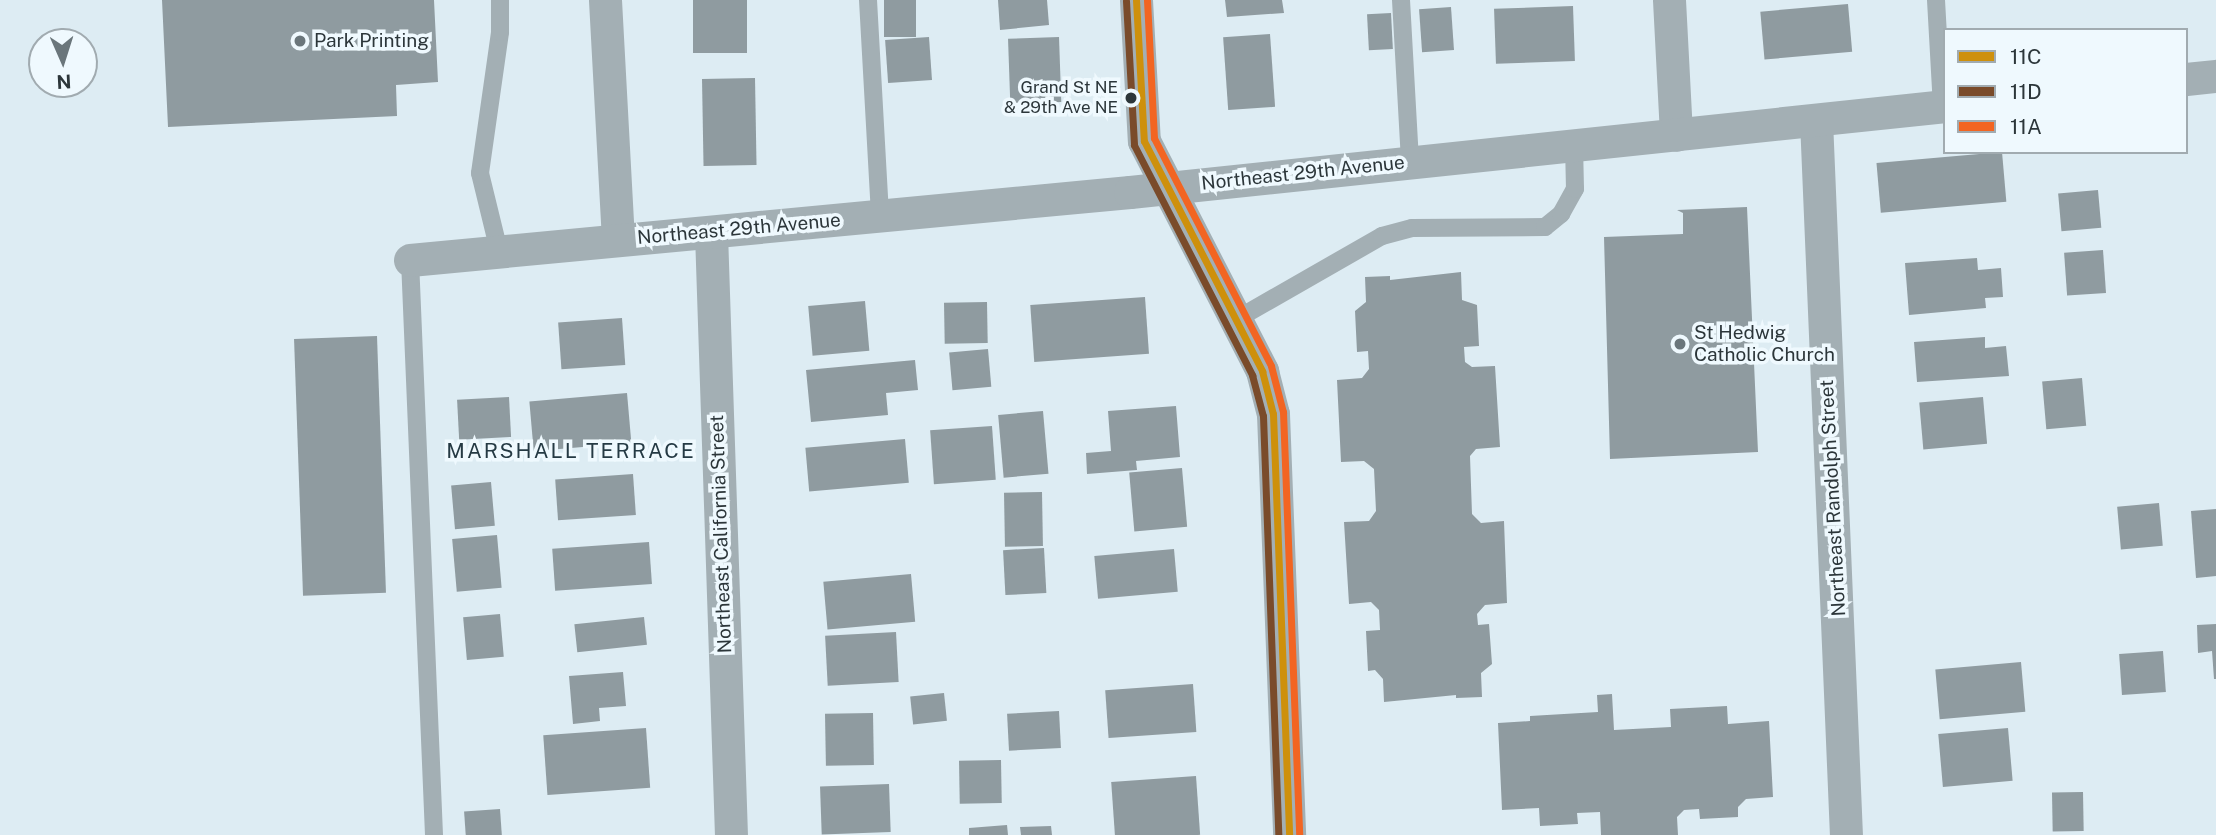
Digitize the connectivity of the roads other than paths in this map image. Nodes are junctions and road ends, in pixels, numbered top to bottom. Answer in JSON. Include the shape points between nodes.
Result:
{"nodes":[{"id":1,"x":500,"y":0,"type":"edge"},
{"id":2,"x":605,"y":0,"type":"edge"},
{"id":3,"x":868,"y":0,"type":"edge"},
{"id":4,"x":1136,"y":0,"type":"edge"},
{"id":5,"x":1401,"y":0,"type":"edge"},
{"id":6,"x":1669,"y":0,"type":"edge"},
{"id":7,"x":1936,"y":0,"type":"edge"},
{"id":8,"x":2216,"y":75,"type":"edge"},
{"id":9,"x":2188,"y":79,"type":"edge"},
{"id":10,"x":1943,"y":106,"type":"edge"},
{"id":11,"x":1816,"y":120,"type":"junction"},
{"id":12,"x":1676,"y":135,"type":"junction"},
{"id":13,"x":1574,"y":145,"type":"junction"},
{"id":14,"x":1410,"y":162,"type":"junction"},
{"id":15,"x":1167,"y":188,"type":"junction"},
{"id":16,"x":880,"y":216,"type":"junction"},
{"id":17,"x":711,"y":233,"type":"junction"},
{"id":18,"x":618,"y":240,"type":"junction"},
{"id":19,"x":499,"y":251,"type":"junction"},
{"id":20,"x":410,"y":260,"type":"joint"},
{"id":21,"x":1237,"y":319,"type":"junction"},
{"id":22,"x":434,"y":835,"type":"edge"},
{"id":23,"x":731,"y":835,"type":"edge"},
{"id":24,"x":1289,"y":835,"type":"edge"},
{"id":25,"x":1846,"y":835,"type":"edge"}],
"edges":[{"from":1,"to":19,"type":"lane","via":[[500,32],[480,173]]},
{"from":2,"to":18,"type":"street"},
{"from":3,"to":16,"type":"lane"},
{"from":4,"to":15,"type":"street","via":[[1144,141]]},
{"from":5,"to":14,"type":"lane"},
{"from":6,"to":12,"type":"street"},
{"from":7,"to":10,"type":"lane"},
{"from":8,"to":9,"type":"street"},
{"from":10,"to":11,"type":"street","name":"Northeast 29th Avenue"},
{"from":11,"to":12,"type":"street","name":"Northeast 29th Avenue"},
{"from":11,"to":25,"type":"street","name":"Northeast Randolph Street"},
{"from":12,"to":13,"type":"street","name":"Northeast 29th Avenue"},
{"from":13,"to":14,"type":"street","name":"Northeast 29th Avenue"},
{"from":13,"to":21,"type":"lane","via":[[1575,189],[1561,215],[1545,227],[1412,228],[1381,236]]},
{"from":14,"to":15,"type":"street","name":"Northeast 29th Avenue"},
{"from":15,"to":16,"type":"street","name":"Northeast 29th Avenue"},
{"from":15,"to":21,"type":"street"},
{"from":16,"to":17,"type":"street","name":"Northeast 29th Avenue"},
{"from":17,"to":18,"type":"street","name":"Northeast 29th Avenue"},
{"from":17,"to":23,"type":"street","name":"Northeast California Street"},
{"from":18,"to":19,"type":"street","name":"Northeast 29th Avenue"},
{"from":19,"to":20,"type":"street","name":"Northeast 29th Avenue"},
{"from":20,"to":22,"type":"lane"},
{"from":21,"to":24,"type":"street","via":[[1262,371],[1273,414]]}]}
